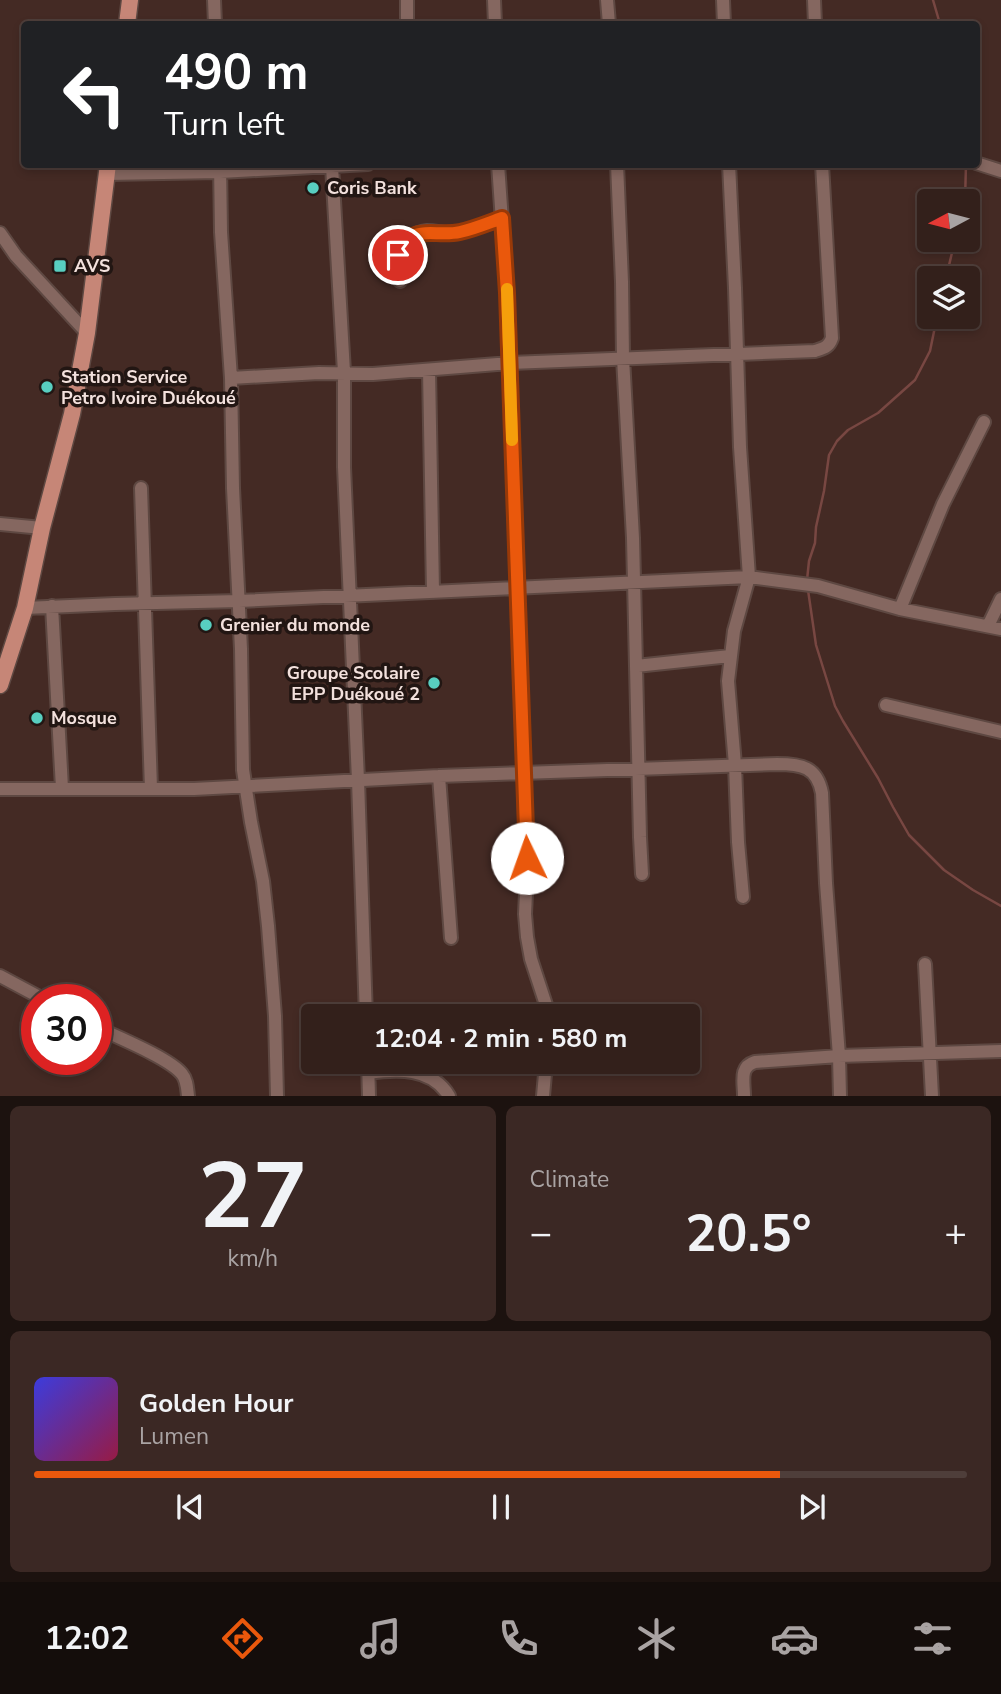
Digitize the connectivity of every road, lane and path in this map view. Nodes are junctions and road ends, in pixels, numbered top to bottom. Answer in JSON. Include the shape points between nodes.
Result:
{"nodes":[{"id":1,"x":130,"y":0,"type":"edge"},
{"id":2,"x":214,"y":0,"type":"edge"},
{"id":3,"x":407,"y":0,"type":"edge"},
{"id":4,"x":494,"y":0,"type":"edge"},
{"id":5,"x":607,"y":0,"type":"edge"},
{"id":6,"x":723,"y":0,"type":"edge"},
{"id":7,"x":814,"y":0,"type":"edge"},
{"id":8,"x":127,"y":21,"type":"edge"},
{"id":9,"x":215,"y":21,"type":"edge"},
{"id":10,"x":407,"y":21,"type":"edge"},
{"id":11,"x":495,"y":21,"type":"edge"},
{"id":12,"x":608,"y":21,"type":"edge"},
{"id":13,"x":724,"y":21,"type":"edge"},
{"id":14,"x":816,"y":21,"type":"edge"},
{"id":15,"x":980,"y":164,"type":"edge"},
{"id":16,"x":220,"y":168,"type":"edge"},
{"id":17,"x":326,"y":168,"type":"edge"},
{"id":18,"x":498,"y":168,"type":"edge"},
{"id":19,"x":617,"y":168,"type":"edge"},
{"id":20,"x":729,"y":168,"type":"edge"},
{"id":21,"x":822,"y":168,"type":"edge"},
{"id":22,"x":107,"y":169,"type":"edge"},
{"id":23,"x":1001,"y":171,"type":"edge"},
{"id":24,"x":502,"y":218,"type":"junction"},
{"id":25,"x":0,"y":233,"type":"edge"},
{"id":26,"x":400,"y":281,"type":"dead end"},
{"id":27,"x":87,"y":333,"type":"junction"},
{"id":28,"x":737,"y":355,"type":"junction"},
{"id":29,"x":624,"y":358,"type":"junction"},
{"id":30,"x":510,"y":363,"type":"junction"},
{"id":31,"x":429,"y":370,"type":"junction"},
{"id":32,"x":344,"y":372,"type":"junction"},
{"id":33,"x":231,"y":378,"type":"junction"},
{"id":34,"x":985,"y":422,"type":"dead end"},
{"id":35,"x":141,"y":488,"type":"dead end"},
{"id":36,"x":0,"y":524,"type":"edge"},
{"id":37,"x":42,"y":528,"type":"junction"},
{"id":38,"x":749,"y":577,"type":"junction"},
{"id":39,"x":634,"y":582,"type":"junction"},
{"id":40,"x":517,"y":587,"type":"junction"},
{"id":41,"x":433,"y":591,"type":"junction"},
{"id":42,"x":350,"y":596,"type":"junction"},
{"id":43,"x":1001,"y":599,"type":"edge"},
{"id":44,"x":239,"y":601,"type":"junction"},
{"id":45,"x":146,"y":604,"type":"junction"},
{"id":46,"x":52,"y":606,"type":"junction"},
{"id":47,"x":25,"y":608,"type":"junction"},
{"id":48,"x":900,"y":609,"type":"junction"},
{"id":49,"x":995,"y":627,"type":"edge"},
{"id":50,"x":6,"y":648,"type":"edge"},
{"id":51,"x":730,"y":656,"type":"junction"},
{"id":52,"x":636,"y":666,"type":"junction"},
{"id":53,"x":0,"y":685,"type":"edge"},
{"id":54,"x":886,"y":705,"type":"dead end"},
{"id":55,"x":1001,"y":732,"type":"edge"},
{"id":56,"x":736,"y":765,"type":"junction"},
{"id":57,"x":639,"y":769,"type":"junction"},
{"id":58,"x":523,"y":773,"type":"junction"},
{"id":59,"x":439,"y":776,"type":"junction"},
{"id":60,"x":358,"y":780,"type":"junction"},
{"id":61,"x":245,"y":787,"type":"junction"},
{"id":62,"x":0,"y":789,"type":"edge"},
{"id":63,"x":62,"y":789,"type":"junction"},
{"id":64,"x":151,"y":789,"type":"junction"},
{"id":65,"x":642,"y":874,"type":"dead end"},
{"id":66,"x":743,"y":897,"type":"dead end"},
{"id":67,"x":451,"y":938,"type":"dead end"},
{"id":68,"x":926,"y":964,"type":"dead end"},
{"id":69,"x":0,"y":976,"type":"edge"},
{"id":70,"x":21,"y":987,"type":"edge"},
{"id":71,"x":366,"y":1004,"type":"edge"},
{"id":72,"x":546,"y":1004,"type":"edge"},
{"id":73,"x":112,"y":1035,"type":"edge"},
{"id":74,"x":1001,"y":1051,"type":"edge"},
{"id":75,"x":929,"y":1052,"type":"junction"},
{"id":76,"x":839,"y":1055,"type":"junction"},
{"id":77,"x":368,"y":1074,"type":"edge"},
{"id":78,"x":422,"y":1074,"type":"edge"},
{"id":79,"x":545,"y":1074,"type":"edge"},
{"id":80,"x":188,"y":1096,"type":"edge"},
{"id":81,"x":277,"y":1096,"type":"edge"},
{"id":82,"x":369,"y":1096,"type":"edge"},
{"id":83,"x":449,"y":1096,"type":"edge"},
{"id":84,"x":543,"y":1096,"type":"edge"},
{"id":85,"x":744,"y":1096,"type":"edge"},
{"id":86,"x":840,"y":1096,"type":"edge"},
{"id":87,"x":932,"y":1096,"type":"edge"}],
"edges":[{"from":1,"to":8,"type":"main road"},
{"from":2,"to":9,"type":"street"},
{"from":3,"to":10,"type":"street"},
{"from":4,"to":11,"type":"street"},
{"from":5,"to":12,"type":"street"},
{"from":6,"to":13,"type":"street"},
{"from":7,"to":14,"type":"street"},
{"from":15,"to":23,"type":"street"},
{"from":16,"to":22,"type":"street"},
{"from":16,"to":33,"type":"street"},
{"from":17,"to":32,"type":"street"},
{"from":18,"to":24,"type":"street"},
{"from":19,"to":29,"type":"street"},
{"from":20,"to":28,"type":"street"},
{"from":21,"to":28,"type":"street","via":[[830,344],[815,351]]},
{"from":22,"to":27,"type":"main road"},
{"from":24,"to":26,"type":"street","via":[[457,233],[428,231],[412,237],[398,255]]},
{"from":24,"to":30,"type":"street"},
{"from":25,"to":27,"type":"street"},
{"from":27,"to":37,"type":"main road","via":[[72,414]]},
{"from":28,"to":29,"type":"street"},
{"from":28,"to":38,"type":"street"},
{"from":29,"to":30,"type":"street"},
{"from":29,"to":39,"type":"street"},
{"from":30,"to":31,"type":"street"},
{"from":30,"to":40,"type":"street"},
{"from":31,"to":32,"type":"street"},
{"from":31,"to":41,"type":"street"},
{"from":32,"to":33,"type":"street"},
{"from":32,"to":42,"type":"street"},
{"from":33,"to":44,"type":"street"},
{"from":34,"to":48,"type":"street","via":[[943,504]]},
{"from":35,"to":45,"type":"street"},
{"from":36,"to":37,"type":"street"},
{"from":37,"to":47,"type":"main road"},
{"from":38,"to":39,"type":"street"},
{"from":38,"to":48,"type":"street","via":[[818,586]]},
{"from":38,"to":51,"type":"street"},
{"from":39,"to":40,"type":"street"},
{"from":39,"to":52,"type":"street"},
{"from":40,"to":41,"type":"street"},
{"from":40,"to":58,"type":"street"},
{"from":41,"to":42,"type":"street"},
{"from":42,"to":44,"type":"street"},
{"from":42,"to":60,"type":"street"},
{"from":43,"to":49,"type":"street"},
{"from":44,"to":45,"type":"street"},
{"from":44,"to":61,"type":"street"},
{"from":45,"to":46,"type":"street"},
{"from":45,"to":64,"type":"street"},
{"from":46,"to":47,"type":"street"},
{"from":46,"to":63,"type":"street"},
{"from":47,"to":50,"type":"main road"},
{"from":48,"to":49,"type":"street"},
{"from":50,"to":53,"type":"main road"},
{"from":51,"to":52,"type":"street"},
{"from":51,"to":56,"type":"street"},
{"from":52,"to":57,"type":"street"},
{"from":54,"to":55,"type":"street"},
{"from":56,"to":57,"type":"street"},
{"from":56,"to":66,"type":"street"},
{"from":56,"to":76,"type":"street","via":[[794,765],[811,770],[820,782]]},
{"from":57,"to":58,"type":"street"},
{"from":57,"to":65,"type":"street"},
{"from":58,"to":59,"type":"street"},
{"from":58,"to":72,"type":"street","via":[[527,937]]},
{"from":59,"to":60,"type":"street"},
{"from":59,"to":67,"type":"street"},
{"from":60,"to":61,"type":"street"},
{"from":60,"to":71,"type":"street"},
{"from":61,"to":64,"type":"street"},
{"from":61,"to":81,"type":"street","via":[[268,926]]},
{"from":62,"to":63,"type":"street"},
{"from":63,"to":64,"type":"street"},
{"from":68,"to":75,"type":"street"},
{"from":69,"to":70,"type":"street"},
{"from":73,"to":80,"type":"street","via":[[175,1068],[187,1083]]},
{"from":74,"to":75,"type":"street"},
{"from":75,"to":76,"type":"street"},
{"from":75,"to":87,"type":"street"},
{"from":76,"to":85,"type":"street","via":[[748,1064]]},
{"from":76,"to":86,"type":"street"},
{"from":77,"to":82,"type":"street"},
{"from":78,"to":83,"type":"street"},
{"from":79,"to":84,"type":"street"}]}
